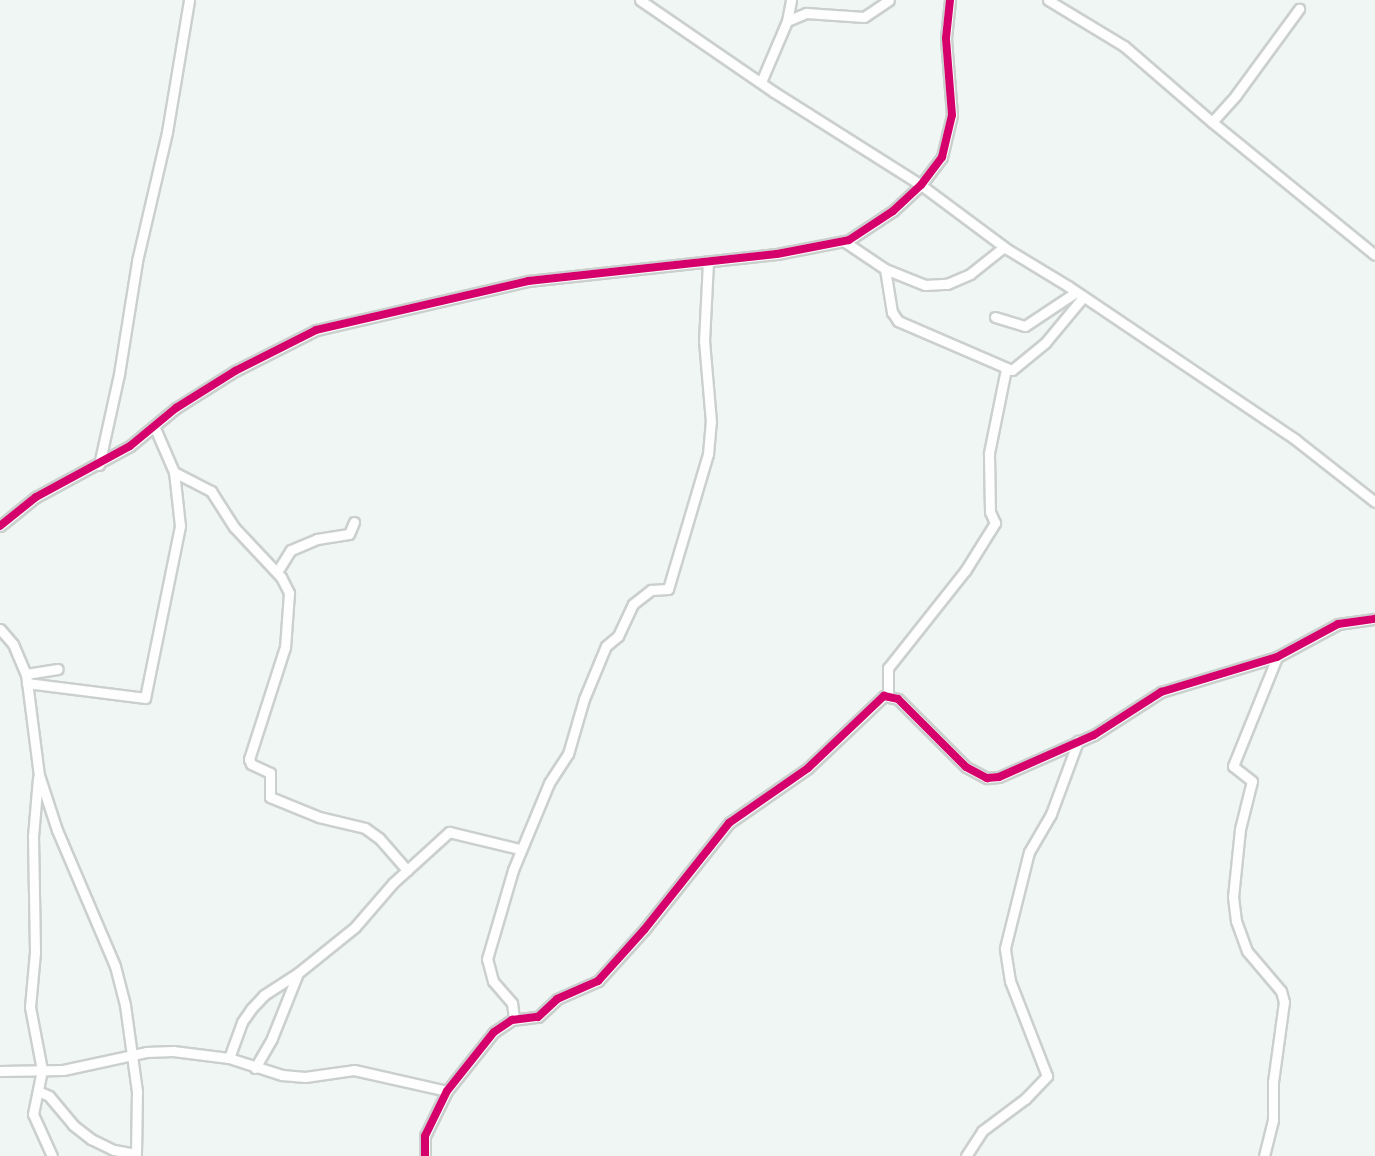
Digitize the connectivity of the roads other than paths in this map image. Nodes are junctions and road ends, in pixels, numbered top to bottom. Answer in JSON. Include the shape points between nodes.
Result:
{"nodes":[{"id":1,"x":189,"y":0,"type":"edge"},
{"id":2,"x":640,"y":0,"type":"edge"},
{"id":3,"x":791,"y":0,"type":"edge"},
{"id":4,"x":889,"y":0,"type":"edge"},
{"id":5,"x":950,"y":0,"type":"edge"},
{"id":6,"x":1048,"y":0,"type":"edge"},
{"id":7,"x":1299,"y":9,"type":"dead end"},
{"id":8,"x":787,"y":21,"type":"junction"},
{"id":9,"x":761,"y":82,"type":"junction"},
{"id":10,"x":1212,"y":122,"type":"junction"},
{"id":11,"x":921,"y":185,"type":"junction"},
{"id":12,"x":845,"y":242,"type":"junction"},
{"id":13,"x":1004,"y":247,"type":"junction"},
{"id":14,"x":1375,"y":255,"type":"edge"},
{"id":15,"x":708,"y":261,"type":"junction"},
{"id":16,"x":885,"y":269,"type":"junction"},
{"id":17,"x":1080,"y":294,"type":"junction"},
{"id":18,"x":995,"y":317,"type":"dead end"},
{"id":19,"x":1006,"y":369,"type":"junction"},
{"id":20,"x":155,"y":428,"type":"junction"},
{"id":21,"x":99,"y":465,"type":"junction"},
{"id":22,"x":174,"y":472,"type":"junction"},
{"id":23,"x":1375,"y":502,"type":"edge"},
{"id":24,"x":354,"y":522,"type":"dead end"},
{"id":25,"x":0,"y":526,"type":"edge"},
{"id":26,"x":277,"y":572,"type":"junction"},
{"id":27,"x":1375,"y":619,"type":"edge"},
{"id":28,"x":0,"y":629,"type":"edge"},
{"id":29,"x":1277,"y":657,"type":"junction"},
{"id":30,"x":58,"y":669,"type":"dead end"},
{"id":31,"x":26,"y":678,"type":"junction"},
{"id":32,"x":888,"y":695,"type":"junction"},
{"id":33,"x":1078,"y":741,"type":"junction"},
{"id":34,"x":39,"y":775,"type":"junction"},
{"id":35,"x":520,"y":849,"type":"junction"},
{"id":36,"x":407,"y":870,"type":"junction"},
{"id":37,"x":298,"y":973,"type":"junction"},
{"id":38,"x":514,"y":1019,"type":"junction"},
{"id":39,"x":135,"y":1056,"type":"junction"},
{"id":40,"x":229,"y":1058,"type":"junction"},
{"id":41,"x":255,"y":1068,"type":"junction"},
{"id":42,"x":42,"y":1070,"type":"junction"},
{"id":43,"x":0,"y":1071,"type":"edge"},
{"id":44,"x":38,"y":1091,"type":"junction"},
{"id":45,"x":447,"y":1091,"type":"junction"},
{"id":46,"x":136,"y":1155,"type":"edge"},
{"id":47,"x":52,"y":1156,"type":"edge"},
{"id":48,"x":425,"y":1156,"type":"edge"},
{"id":49,"x":966,"y":1156,"type":"edge"},
{"id":50,"x":1264,"y":1156,"type":"edge"}],
"edges":[{"from":1,"to":21,"type":"street"},
{"from":2,"to":9,"type":"street"},
{"from":3,"to":8,"type":"street"},
{"from":4,"to":8,"type":"street","via":[[864,17],[806,13]]},
{"from":5,"to":11,"type":"street","via":[[946,38],[952,115],[942,157]]},
{"from":6,"to":10,"type":"street","via":[[1124,46]]},
{"from":7,"to":10,"type":"street"},
{"from":8,"to":9,"type":"street"},
{"from":9,"to":11,"type":"street"},
{"from":10,"to":14,"type":"street"},
{"from":11,"to":12,"type":"street","via":[[878,223]]},
{"from":11,"to":13,"type":"street"},
{"from":12,"to":15,"type":"street"},
{"from":12,"to":16,"type":"street"},
{"from":13,"to":16,"type":"street","via":[[982,268],[947,284],[925,285]]},
{"from":13,"to":17,"type":"street"},
{"from":15,"to":20,"type":"street","via":[[528,281],[327,326],[235,371],[176,408]]},
{"from":15,"to":35,"type":"street","via":[[704,341],[710,443],[669,586],[665,591],[651,590],[633,604],[618,636],[606,646],[568,754]]},
{"from":16,"to":19,"type":"street","via":[[898,321]]},
{"from":17,"to":18,"type":"street","via":[[1025,326]]},
{"from":17,"to":19,"type":"street","via":[[1032,357],[1018,368]]},
{"from":17,"to":23,"type":"street","via":[[1296,440]]},
{"from":19,"to":32,"type":"street","via":[[989,453],[990,512],[995,523],[965,571],[889,665]]},
{"from":20,"to":21,"type":"street"},
{"from":20,"to":22,"type":"street"},
{"from":21,"to":25,"type":"street","via":[[36,497]]},
{"from":22,"to":26,"type":"street","via":[[211,491],[242,539]]},
{"from":22,"to":31,"type":"street","via":[[180,526],[144,700]]},
{"from":24,"to":26,"type":"street","via":[[349,534],[291,550]]},
{"from":26,"to":36,"type":"street","via":[[289,593],[289,620],[250,761],[270,773],[271,798],[365,828]]},
{"from":27,"to":29,"type":"street","via":[[1338,624]]},
{"from":28,"to":31,"type":"street","via":[[13,644]]},
{"from":29,"to":33,"type":"street","via":[[1161,692]]},
{"from":29,"to":50,"type":"street","via":[[1233,766],[1252,781],[1240,829],[1233,897],[1236,921],[1247,951],[1281,991],[1284,1002],[1273,1120]]},
{"from":30,"to":31,"type":"street"},
{"from":31,"to":34,"type":"street"},
{"from":32,"to":33,"type":"street","via":[[958,761],[987,778]]},
{"from":32,"to":38,"type":"street","via":[[808,768],[729,823],[598,981],[557,999],[538,1017]]},
{"from":33,"to":49,"type":"street","via":[[1051,814],[1028,855],[1005,948],[1010,981],[1047,1076],[982,1131]]},
{"from":34,"to":39,"type":"street","via":[[115,966]]},
{"from":34,"to":42,"type":"street","via":[[30,1007]]},
{"from":35,"to":36,"type":"street","via":[[451,831]]},
{"from":35,"to":38,"type":"street","via":[[487,959],[493,981],[512,1003]]},
{"from":36,"to":37,"type":"street","via":[[355,927]]},
{"from":37,"to":40,"type":"street","via":[[251,1009]]},
{"from":37,"to":41,"type":"street"},
{"from":38,"to":45,"type":"street","via":[[494,1032]]},
{"from":39,"to":40,"type":"street","via":[[173,1051]]},
{"from":39,"to":42,"type":"street"},
{"from":39,"to":46,"type":"street"},
{"from":40,"to":41,"type":"street"},
{"from":41,"to":45,"type":"street","via":[[295,1077],[354,1070]]},
{"from":42,"to":43,"type":"street"},
{"from":42,"to":44,"type":"street"},
{"from":44,"to":46,"type":"street","via":[[91,1139]]},
{"from":44,"to":47,"type":"street","via":[[33,1119]]},
{"from":45,"to":48,"type":"street","via":[[425,1136]]}]}
